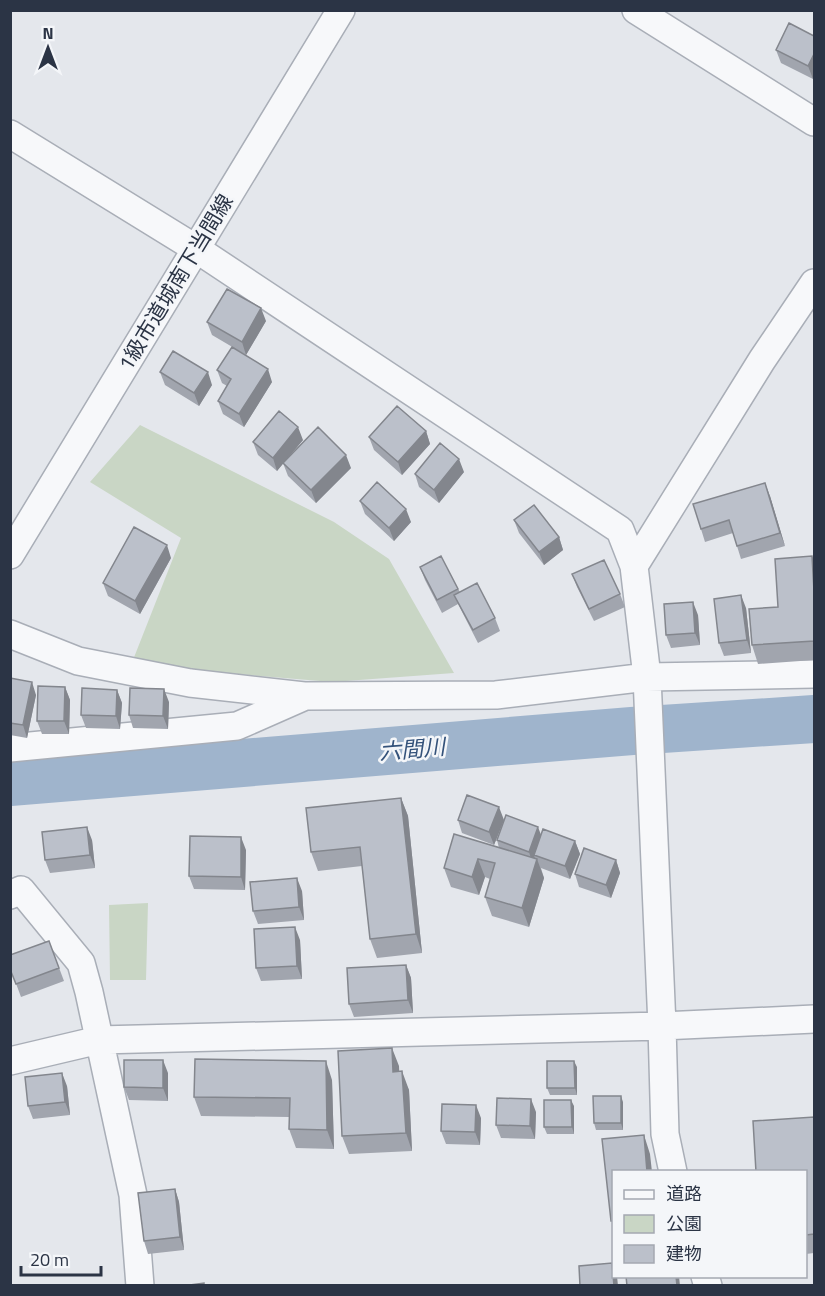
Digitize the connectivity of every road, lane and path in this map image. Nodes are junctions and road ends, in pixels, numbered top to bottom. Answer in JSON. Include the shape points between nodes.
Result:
{"nodes":[{"id":1,"x":341,"y":10,"type":"edge"},
{"id":2,"x":636,"y":10,"type":"edge"},
{"id":3,"x":814,"y":122,"type":"edge"},
{"id":4,"x":10,"y":134,"type":"edge"},
{"id":5,"x":195,"y":248,"type":"junction"},
{"id":6,"x":814,"y":283,"type":"edge"},
{"id":7,"x":10,"y":555,"type":"edge"},
{"id":8,"x":634,"y":566,"type":"junction"},
{"id":9,"x":10,"y":634,"type":"edge"},
{"id":10,"x":814,"y":674,"type":"edge"},
{"id":11,"x":648,"y":685,"type":"junction"},
{"id":12,"x":304,"y":696,"type":"junction"},
{"id":13,"x":10,"y":748,"type":"edge"},
{"id":14,"x":10,"y":895,"type":"edge"},
{"id":15,"x":814,"y":1019,"type":"edge"},
{"id":16,"x":662,"y":1026,"type":"junction"},
{"id":17,"x":99,"y":1040,"type":"junction"},
{"id":18,"x":10,"y":1061,"type":"edge"},
{"id":19,"x":673,"y":1170,"type":"edge"},
{"id":20,"x":140,"y":1286,"type":"edge"}],
"edges":[{"from":1,"to":5,"type":"street","name":"1級市道城南下当間線"},
{"from":2,"to":3,"type":"street"},
{"from":4,"to":5,"type":"street"},
{"from":5,"to":7,"type":"street","name":"1級市道城南下当間線"},
{"from":5,"to":8,"type":"street","via":[[620,530]]},
{"from":6,"to":8,"type":"street"},
{"from":8,"to":11,"type":"street"},
{"from":9,"to":12,"type":"street","via":[[78,661],[190,683]]},
{"from":10,"to":11,"type":"street"},
{"from":11,"to":12,"type":"street","via":[[496,695]]},
{"from":11,"to":16,"type":"street"},
{"from":12,"to":13,"type":"street","via":[[237,726]]},
{"from":14,"to":17,"type":"street","via":[[21,890],[81,963]]},
{"from":15,"to":16,"type":"street"},
{"from":16,"to":17,"type":"street"},
{"from":16,"to":19,"type":"street","via":[[665,1134]]},
{"from":17,"to":18,"type":"street"},
{"from":17,"to":20,"type":"street","via":[[132,1195]]}]}
